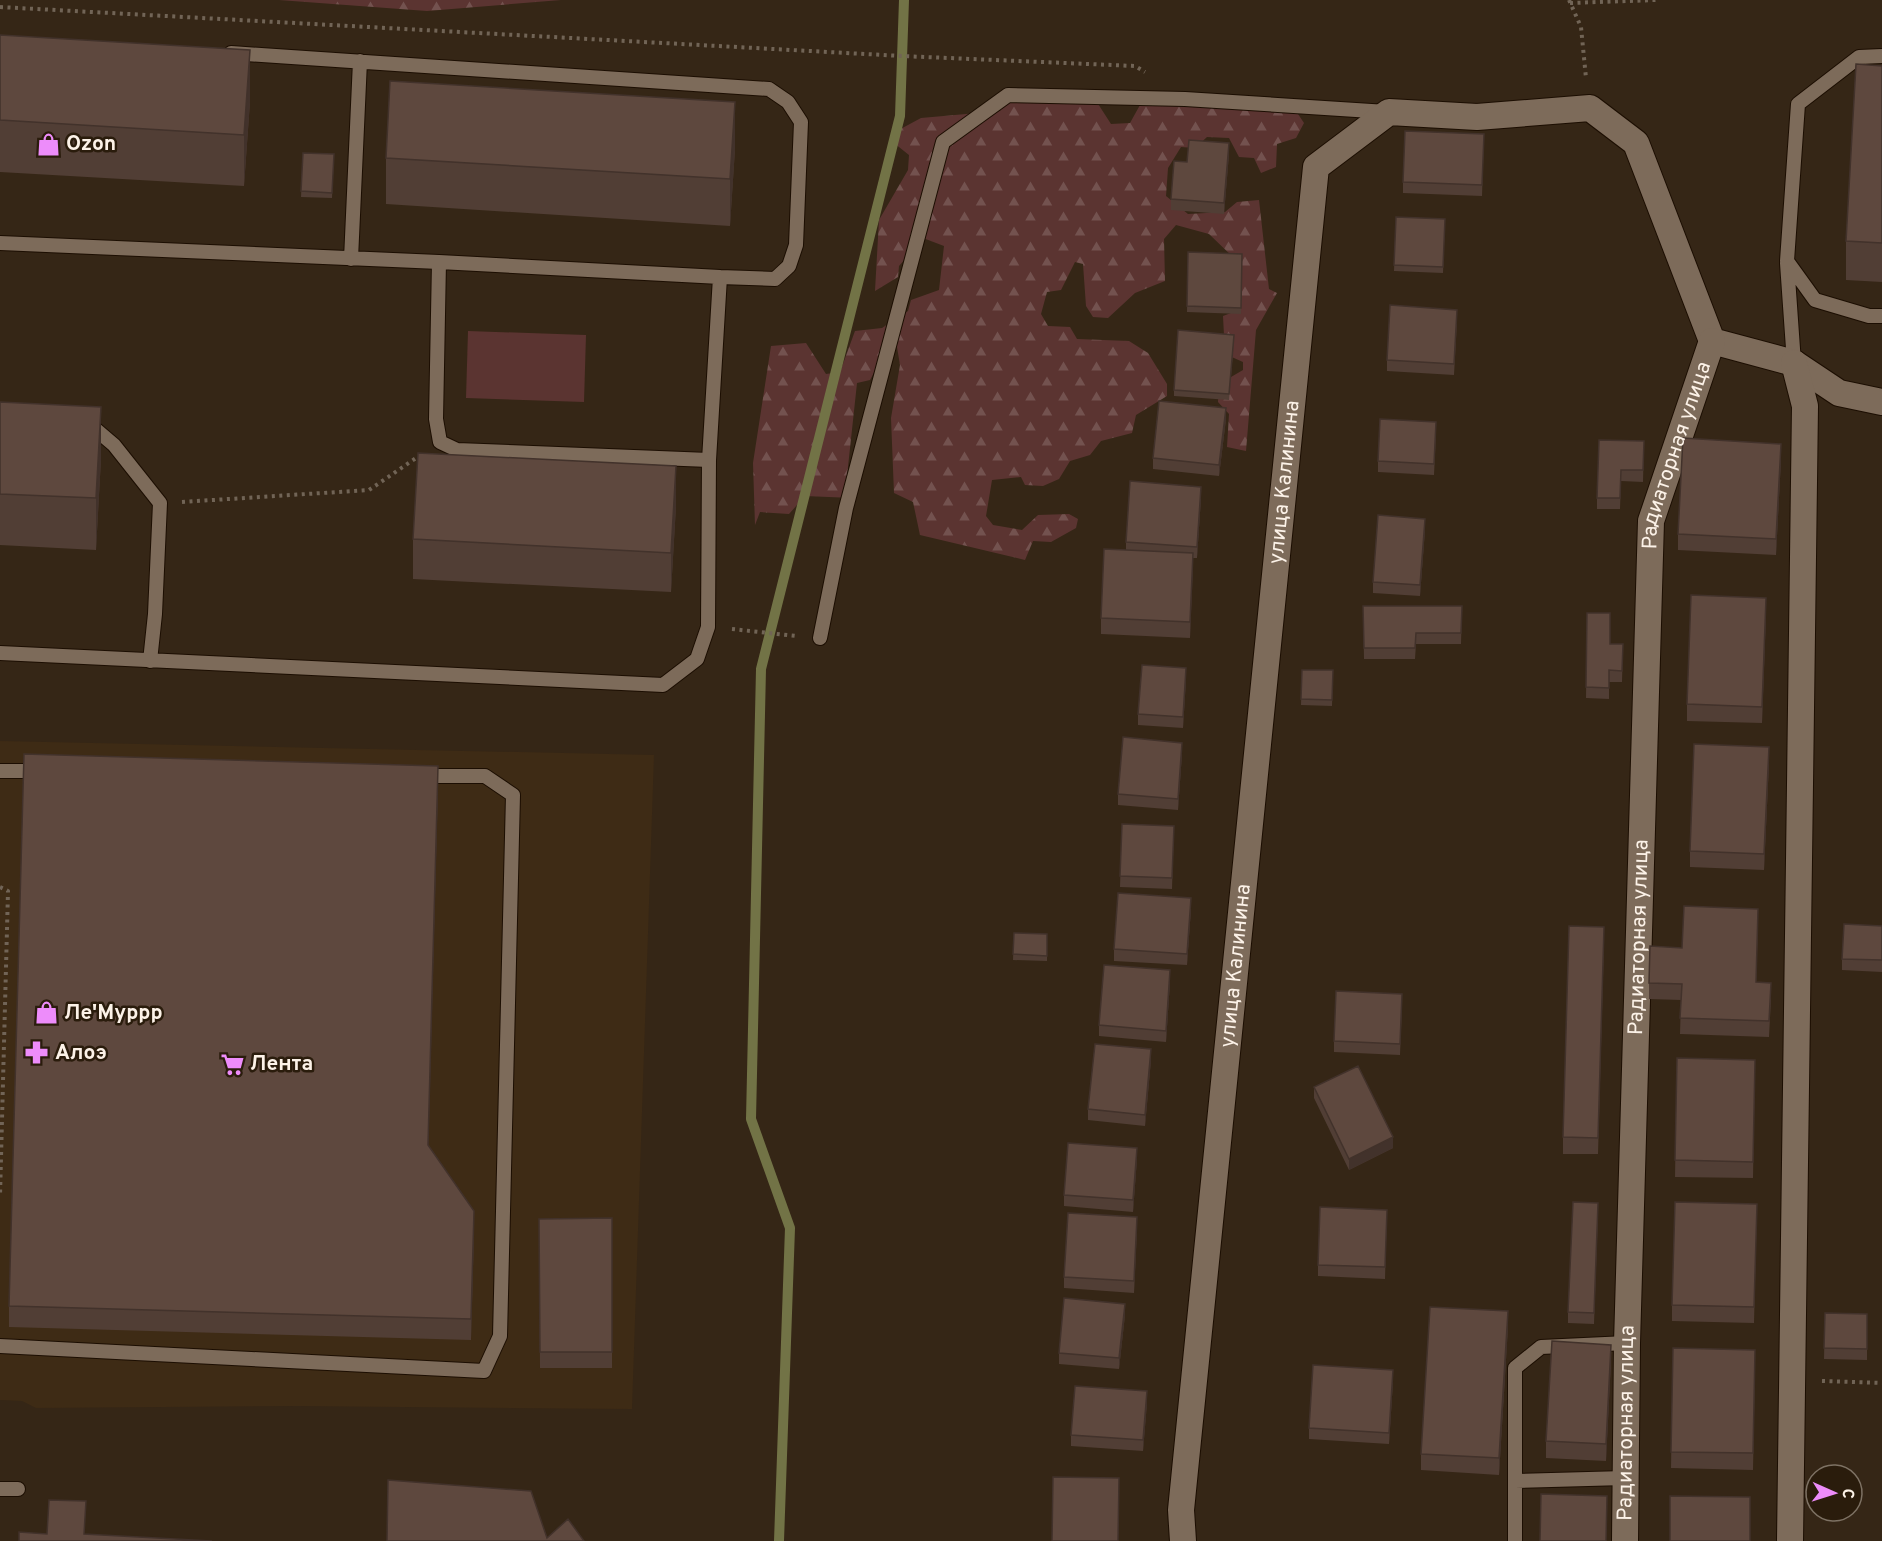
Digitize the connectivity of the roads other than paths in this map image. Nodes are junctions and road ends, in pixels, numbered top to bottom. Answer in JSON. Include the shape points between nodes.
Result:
{"nodes":[{"id":1,"x":221,"y":52,"type":"edge"},
{"id":2,"x":1882,"y":56,"type":"edge"},
{"id":3,"x":360,"y":62,"type":"junction"},
{"id":4,"x":1389,"y":112,"type":"junction"},
{"id":5,"x":0,"y":243,"type":"edge"},
{"id":6,"x":351,"y":259,"type":"junction"},
{"id":7,"x":1787,"y":261,"type":"junction"},
{"id":8,"x":439,"y":262,"type":"junction"},
{"id":9,"x":720,"y":277,"type":"junction"},
{"id":10,"x":1882,"y":316,"type":"edge"},
{"id":11,"x":1712,"y":341,"type":"junction"},
{"id":12,"x":1794,"y":363,"type":"junction"},
{"id":13,"x":1882,"y":402,"type":"edge"},
{"id":14,"x":81,"y":416,"type":"edge"},
{"id":15,"x":710,"y":460,"type":"junction"},
{"id":16,"x":820,"y":638,"type":"road end"},
{"id":17,"x":0,"y":653,"type":"edge"},
{"id":18,"x":150,"y":661,"type":"junction"},
{"id":19,"x":0,"y":771,"type":"edge"},
{"id":20,"x":59,"y":771,"type":"edge"},
{"id":21,"x":402,"y":776,"type":"edge"},
{"id":22,"x":1627,"y":1343,"type":"junction"},
{"id":23,"x":0,"y":1346,"type":"edge"},
{"id":24,"x":1625,"y":1478,"type":"junction"},
{"id":25,"x":1515,"y":1481,"type":"junction"},
{"id":26,"x":0,"y":1489,"type":"edge"},
{"id":27,"x":18,"y":1489,"type":"dead end"},
{"id":28,"x":1183,"y":1541,"type":"edge"},
{"id":29,"x":1515,"y":1541,"type":"edge"},
{"id":30,"x":1625,"y":1541,"type":"edge"},
{"id":31,"x":1790,"y":1541,"type":"edge"}],
"edges":[{"from":1,"to":3,"type":"lane"},
{"from":2,"to":7,"type":"lane","via":[[1859,57],[1798,104]]},
{"from":3,"to":6,"type":"lane"},
{"from":3,"to":9,"type":"lane","via":[[769,89],[788,102],[801,122],[796,245],[789,266],[775,279]]},
{"from":4,"to":11,"type":"street","via":[[1477,117],[1590,108],[1636,142]]},
{"from":4,"to":16,"type":"lane","via":[[1185,99],[1008,95],[943,142],[846,508]]},
{"from":4,"to":28,"type":"street","name":"улица Калинина","via":[[1316,167],[1181,1510]]},
{"from":5,"to":6,"type":"lane"},
{"from":6,"to":8,"type":"lane"},
{"from":7,"to":10,"type":"lane","via":[[1815,300]]},
{"from":7,"to":12,"type":"lane"},
{"from":8,"to":9,"type":"lane"},
{"from":8,"to":15,"type":"lane","via":[[436,419],[440,442],[457,450]]},
{"from":9,"to":15,"type":"lane"},
{"from":11,"to":12,"type":"street"},
{"from":11,"to":22,"type":"street","name":"Радиаторная улица","via":[[1651,521]]},
{"from":12,"to":13,"type":"street","via":[[1839,393]]},
{"from":12,"to":31,"type":"street","via":[[1805,406]]},
{"from":14,"to":18,"type":"lane","via":[[114,445],[160,503]]},
{"from":15,"to":18,"type":"lane","via":[[708,627],[697,659],[663,685]]},
{"from":17,"to":18,"type":"lane"},
{"from":19,"to":20,"type":"lane"},
{"from":21,"to":23,"type":"lane","via":[[485,776],[513,795],[500,1336],[484,1371]]},
{"from":22,"to":24,"type":"street","name":"Радиаторная улица"},
{"from":22,"to":25,"type":"lane","via":[[1541,1347],[1515,1368]]},
{"from":24,"to":25,"type":"lane"},
{"from":24,"to":30,"type":"street","name":"Радиаторная улица"},
{"from":25,"to":29,"type":"lane"},
{"from":26,"to":27,"type":"lane"}]}
